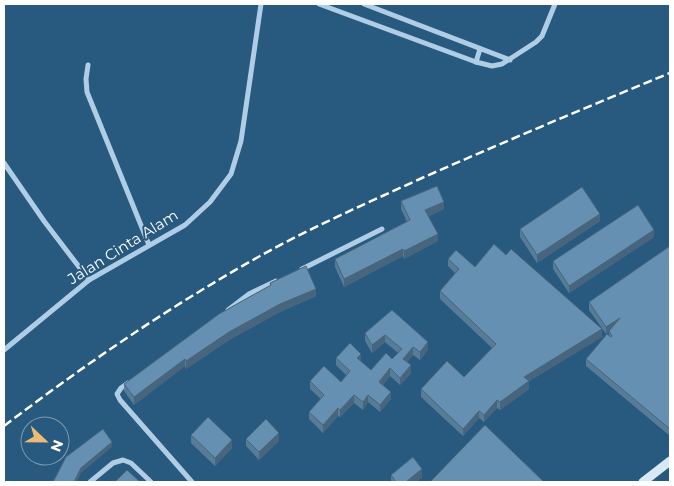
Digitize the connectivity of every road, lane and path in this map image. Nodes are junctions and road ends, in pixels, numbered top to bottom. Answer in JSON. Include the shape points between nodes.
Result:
{"nodes":[{"id":1,"x":261,"y":4,"type":"edge"},
{"id":2,"x":319,"y":4,"type":"edge"},
{"id":3,"x":364,"y":4,"type":"edge"},
{"id":4,"x":555,"y":4,"type":"edge"},
{"id":5,"x":480,"y":49,"type":"junction"},
{"id":6,"x":510,"y":60,"type":"junction"},
{"id":7,"x":476,"y":62,"type":"junction"},
{"id":8,"x":88,"y":65,"type":"dead end"},
{"id":9,"x":4,"y":163,"type":"edge"},
{"id":10,"x":382,"y":229,"type":"dead end"},
{"id":11,"x":149,"y":245,"type":"junction"},
{"id":12,"x":294,"y":272,"type":"edge"},
{"id":13,"x":285,"y":277,"type":"edge"},
{"id":14,"x":89,"y":280,"type":"junction"},
{"id":15,"x":225,"y":312,"type":"edge"},
{"id":16,"x":4,"y":350,"type":"edge"},
{"id":17,"x":137,"y":376,"type":"edge"},
{"id":18,"x":670,"y":461,"type":"edge"},
{"id":19,"x":90,"y":482,"type":"edge"},
{"id":20,"x":152,"y":482,"type":"edge"},
{"id":21,"x":192,"y":482,"type":"edge"},
{"id":22,"x":644,"y":482,"type":"edge"}],
"edges":[{"from":1,"to":11,"type":"street","name":"Jalan Cinta Alam","via":[[241,141],[231,174],[210,202],[185,225]]},
{"from":2,"to":7,"type":"street"},
{"from":3,"to":5,"type":"street"},
{"from":4,"to":6,"type":"street","via":[[542,36]]},
{"from":5,"to":6,"type":"street"},
{"from":5,"to":7,"type":"street"},
{"from":6,"to":7,"type":"street","via":[[492,66]]},
{"from":8,"to":11,"type":"street","via":[[87,92]]},
{"from":9,"to":14,"type":"street"},
{"from":10,"to":12,"type":"street"},
{"from":11,"to":14,"type":"street","name":"Jalan Cinta Alam"},
{"from":13,"to":15,"type":"street","via":[[249,294]]},
{"from":14,"to":16,"type":"street","name":"Jalan Cinta Alam"},
{"from":17,"to":21,"type":"street","via":[[121,388],[117,394],[120,400]]},
{"from":18,"to":22,"type":"street"},
{"from":19,"to":20,"type":"street","via":[[113,463],[123,460]]}]}
